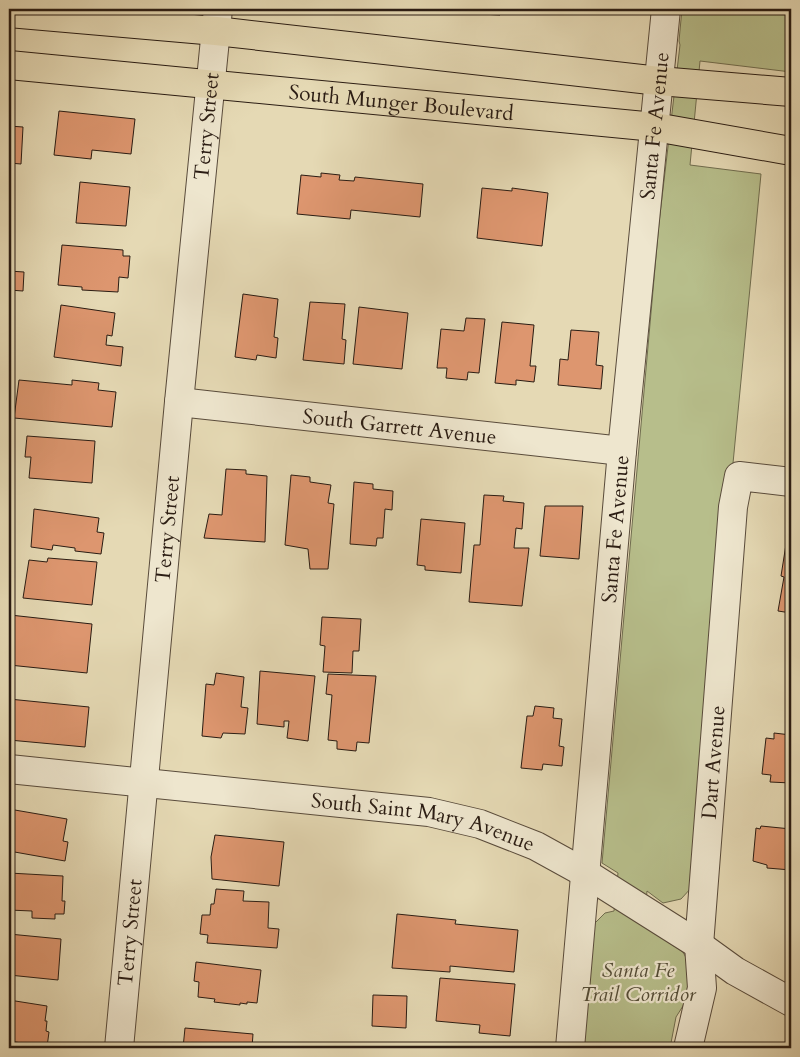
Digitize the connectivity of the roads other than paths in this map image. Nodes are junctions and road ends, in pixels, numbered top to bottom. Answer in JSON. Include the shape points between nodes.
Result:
{"nodes":[{"id":1,"x":666,"y":9,"type":"edge"},
{"id":2,"x":9,"y":13,"type":"edge"},
{"id":3,"x":217,"y":20,"type":"edge"},
{"id":4,"x":9,"y":65,"type":"edge"},
{"id":5,"x":660,"y":81,"type":"junction"},
{"id":6,"x":211,"y":84,"type":"junction"},
{"id":7,"x":791,"y":92,"type":"edge"},
{"id":8,"x":655,"y":127,"type":"junction"},
{"id":9,"x":791,"y":151,"type":"edge"},
{"id":10,"x":179,"y":402,"type":"junction"},
{"id":11,"x":622,"y":451,"type":"junction"},
{"id":12,"x":791,"y":482,"type":"edge"},
{"id":13,"x":9,"y":769,"type":"edge"},
{"id":14,"x":144,"y":783,"type":"junction"},
{"id":15,"x":585,"y":872,"type":"junction"},
{"id":16,"x":699,"y":945,"type":"junction"},
{"id":17,"x":791,"y":1002,"type":"edge"},
{"id":18,"x":119,"y":1048,"type":"edge"},
{"id":19,"x":570,"y":1048,"type":"edge"},
{"id":20,"x":688,"y":1048,"type":"edge"}],
"edges":[{"from":1,"to":5,"type":"street","name":"Santa Fe Avenue"},
{"from":2,"to":3,"type":"main road"},
{"from":3,"to":5,"type":"main road"},
{"from":3,"to":6,"type":"street","name":"Terry Street"},
{"from":4,"to":6,"type":"main road","name":"South Munger Boulevard"},
{"from":5,"to":7,"type":"main road"},
{"from":5,"to":8,"type":"street","name":"Santa Fe Avenue"},
{"from":6,"to":8,"type":"main road","name":"South Munger Boulevard"},
{"from":6,"to":10,"type":"street","name":"Terry Street"},
{"from":8,"to":9,"type":"main road","name":"South Munger Boulevard"},
{"from":8,"to":11,"type":"street","name":"Santa Fe Avenue"},
{"from":10,"to":11,"type":"street","name":"South Garrett Avenue"},
{"from":10,"to":14,"type":"street","name":"Terry Street"},
{"from":11,"to":15,"type":"street","name":"Santa Fe Avenue"},
{"from":12,"to":16,"type":"street","name":"Dart Avenue","via":[[738,476]]},
{"from":13,"to":14,"type":"street","name":"South Saint Mary Avenue"},
{"from":14,"to":15,"type":"street","name":"South Saint Mary Avenue","via":[[429,812],[480,824],[536,846]]},
{"from":14,"to":18,"type":"street","name":"Terry Street"},
{"from":15,"to":16,"type":"street","name":"South Saint Mary Avenue"},
{"from":15,"to":19,"type":"street","name":"Santa Fe Avenue"},
{"from":16,"to":17,"type":"street","name":"South Saint Mary Avenue","via":[[735,971]]},
{"from":16,"to":20,"type":"street","name":"Dart Avenue","via":[[702,988]]}]}
